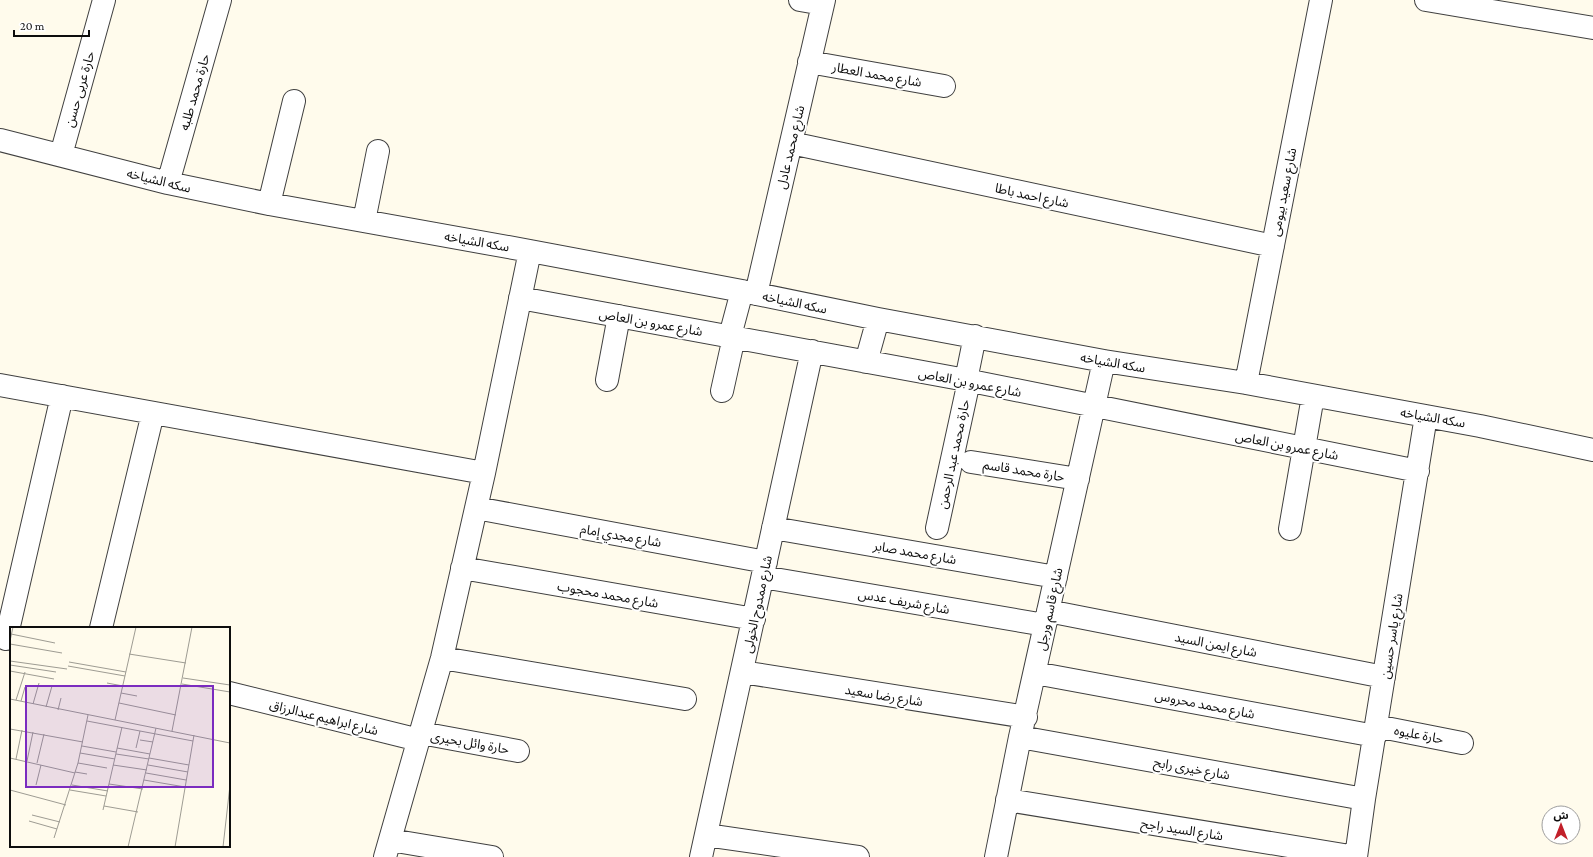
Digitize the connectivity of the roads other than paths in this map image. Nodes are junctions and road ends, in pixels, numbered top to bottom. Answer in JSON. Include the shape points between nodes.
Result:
{"nodes":[{"id":1,"x":104,"y":0,"type":"edge"},
{"id":2,"x":220,"y":0,"type":"edge"},
{"id":3,"x":800,"y":0,"type":"edge"},
{"id":4,"x":1321,"y":0,"type":"edge"},
{"id":5,"x":1426,"y":0,"type":"edge"},
{"id":6,"x":823,"y":2,"type":"edge"},
{"id":7,"x":1593,"y":28,"type":"edge"},
{"id":8,"x":809,"y":62,"type":"junction"},
{"id":9,"x":944,"y":86,"type":"dead end"},
{"id":10,"x":294,"y":101,"type":"dead end"},
{"id":11,"x":0,"y":140,"type":"edge"},
{"id":12,"x":791,"y":143,"type":"junction"},
{"id":13,"x":378,"y":151,"type":"dead end"},
{"id":14,"x":61,"y":155,"type":"junction"},
{"id":15,"x":168,"y":183,"type":"junction"},
{"id":16,"x":269,"y":204,"type":"junction"},
{"id":17,"x":364,"y":221,"type":"junction"},
{"id":18,"x":1273,"y":246,"type":"junction"},
{"id":19,"x":530,"y":251,"type":"junction"},
{"id":20,"x":749,"y":292,"type":"junction"},
{"id":21,"x":520,"y":298,"type":"junction"},
{"id":22,"x":619,"y":316,"type":"junction"},
{"id":23,"x":878,"y":319,"type":"junction"},
{"id":24,"x":974,"y":336,"type":"junction"},
{"id":25,"x":732,"y":337,"type":"junction"},
{"id":26,"x":812,"y":351,"type":"junction"},
{"id":27,"x":1104,"y":361,"type":"junction"},
{"id":28,"x":866,"y":362,"type":"junction"},
{"id":29,"x":607,"y":380,"type":"dead end"},
{"id":30,"x":967,"y":381,"type":"junction"},
{"id":31,"x":1246,"y":383,"type":"junction"},
{"id":32,"x":0,"y":385,"type":"edge"},
{"id":33,"x":722,"y":391,"type":"dead end"},
{"id":34,"x":62,"y":396,"type":"junction"},
{"id":35,"x":1313,"y":396,"type":"junction"},
{"id":36,"x":1093,"y":406,"type":"junction"},
{"id":37,"x":154,"y":413,"type":"junction"},
{"id":38,"x":1425,"y":425,"type":"junction"},
{"id":39,"x":1307,"y":433,"type":"junction"},
{"id":40,"x":1593,"y":450,"type":"edge"},
{"id":41,"x":971,"y":462,"type":"dead end"},
{"id":42,"x":1419,"y":465,"type":"junction"},
{"id":43,"x":484,"y":473,"type":"junction"},
{"id":44,"x":1078,"y":479,"type":"junction"},
{"id":45,"x":476,"y":508,"type":"junction"},
{"id":46,"x":774,"y":528,"type":"junction"},
{"id":47,"x":937,"y":528,"type":"dead end"},
{"id":48,"x":1290,"y":529,"type":"dead end"},
{"id":49,"x":462,"y":568,"type":"junction"},
{"id":50,"x":764,"y":570,"type":"junction"},
{"id":51,"x":1056,"y":577,"type":"junction"},
{"id":52,"x":1047,"y":618,"type":"junction"},
{"id":53,"x":754,"y":619,"type":"junction"},
{"id":54,"x":101,"y":627,"type":"edge"},
{"id":55,"x":6,"y":639,"type":"edge"},
{"id":56,"x":442,"y":658,"type":"junction"},
{"id":57,"x":742,"y":672,"type":"junction"},
{"id":58,"x":1035,"y":673,"type":"junction"},
{"id":59,"x":1384,"y":676,"type":"junction"},
{"id":60,"x":230,"y":693,"type":"edge"},
{"id":61,"x":685,"y":698,"type":"dead end"},
{"id":62,"x":1023,"y":727,"type":"junction"},
{"id":63,"x":1376,"y":731,"type":"junction"},
{"id":64,"x":420,"y":737,"type":"junction"},
{"id":65,"x":1462,"y":742,"type":"dead end"},
{"id":66,"x":518,"y":751,"type":"dead end"},
{"id":67,"x":1364,"y":799,"type":"junction"},
{"id":68,"x":1007,"y":800,"type":"junction"},
{"id":69,"x":706,"y":835,"type":"junction"},
{"id":70,"x":387,"y":848,"type":"edge"},
{"id":71,"x":492,"y":857,"type":"edge"},
{"id":72,"x":701,"y":857,"type":"edge"},
{"id":73,"x":858,"y":857,"type":"edge"},
{"id":74,"x":996,"y":857,"type":"edge"},
{"id":75,"x":1356,"y":857,"type":"edge"}],
"edges":[{"from":1,"to":14,"type":"street","name":"حارة عربى حسن"},
{"from":2,"to":15,"type":"street","name":"حارة محمد طلبه"},
{"from":3,"to":6,"type":"street"},
{"from":4,"to":18,"type":"street","name":"شارع سعيد بيومى"},
{"from":5,"to":7,"type":"street"},
{"from":6,"to":8,"type":"street","name":"شارع محمد عادل"},
{"from":8,"to":9,"type":"street","name":"شارع محمد العطار"},
{"from":8,"to":12,"type":"street","name":"شارع محمد عادل"},
{"from":10,"to":16,"type":"street"},
{"from":11,"to":14,"type":"street","name":"سكه الشياخه"},
{"from":12,"to":18,"type":"street","name":"شارع احمد باطا"},
{"from":12,"to":20,"type":"street","name":"شارع محمد عادل"},
{"from":13,"to":17,"type":"street"},
{"from":14,"to":15,"type":"street","name":"سكه الشياخه"},
{"from":15,"to":16,"type":"street","name":"سكه الشياخه"},
{"from":16,"to":17,"type":"street","name":"سكه الشياخه"},
{"from":17,"to":19,"type":"street","name":"سكه الشياخه"},
{"from":18,"to":31,"type":"street","name":"شارع سعيد بيومى"},
{"from":19,"to":20,"type":"street","name":"سكه الشياخه"},
{"from":19,"to":21,"type":"street"},
{"from":20,"to":23,"type":"street","name":"سكه الشياخه"},
{"from":20,"to":25,"type":"street","name":"شارع محمد عادل"},
{"from":21,"to":22,"type":"street","name":"شارع عمرو بن العاص"},
{"from":21,"to":43,"type":"street"},
{"from":22,"to":25,"type":"street","name":"شارع عمرو بن العاص"},
{"from":22,"to":29,"type":"street"},
{"from":23,"to":24,"type":"street","name":"سكه الشياخه"},
{"from":23,"to":28,"type":"street"},
{"from":24,"to":27,"type":"street","name":"سكه الشياخه"},
{"from":24,"to":30,"type":"street","name":"حارة محمد عبد الرحمن"},
{"from":25,"to":26,"type":"street","name":"شارع عمرو بن العاص"},
{"from":25,"to":33,"type":"street","name":"شارع محمد عادل"},
{"from":26,"to":28,"type":"street","name":"شارع عمرو بن العاص"},
{"from":26,"to":46,"type":"street","name":"شارع ممدوح الخولى"},
{"from":27,"to":31,"type":"street","name":"سكه الشياخه"},
{"from":27,"to":36,"type":"street","name":"شارع قاسم ورجل"},
{"from":28,"to":30,"type":"street","name":"شارع عمرو بن العاص"},
{"from":30,"to":36,"type":"street","name":"شارع عمرو بن العاص"},
{"from":30,"to":47,"type":"street","name":"حارة محمد عبد الرحمن"},
{"from":31,"to":35,"type":"street","name":"سكه الشياخه"},
{"from":32,"to":34,"type":"street"},
{"from":34,"to":37,"type":"street"},
{"from":34,"to":55,"type":"street"},
{"from":35,"to":38,"type":"street","name":"سكه الشياخه"},
{"from":35,"to":39,"type":"street"},
{"from":36,"to":39,"type":"street","name":"شارع عمرو بن العاص"},
{"from":36,"to":44,"type":"street","name":"شارع قاسم ورجل"},
{"from":37,"to":43,"type":"street"},
{"from":37,"to":54,"type":"street"},
{"from":38,"to":40,"type":"street","name":"سكه الشياخه","via":[[1480,426]]},
{"from":38,"to":42,"type":"street","name":"شارع ياسر حسين"},
{"from":39,"to":42,"type":"street","name":"شارع عمرو بن العاص"},
{"from":39,"to":48,"type":"street"},
{"from":41,"to":44,"type":"street","name":"حارة محمد قاسم"},
{"from":42,"to":59,"type":"street","name":"شارع ياسر حسين"},
{"from":43,"to":45,"type":"street"},
{"from":44,"to":51,"type":"street","name":"شارع قاسم ورجل"},
{"from":45,"to":49,"type":"street"},
{"from":45,"to":50,"type":"street","name":"شارع مجدي إمام"},
{"from":46,"to":50,"type":"street","name":"شارع ممدوح الخولى"},
{"from":46,"to":51,"type":"street","name":"شارع محمد صابر"},
{"from":49,"to":53,"type":"street","name":"شارع محمد محجوب"},
{"from":49,"to":56,"type":"street"},
{"from":50,"to":52,"type":"street","name":"شارع شريف عدس"},
{"from":50,"to":53,"type":"street","name":"شارع ممدوح الخولى"},
{"from":51,"to":52,"type":"street","name":"شارع قاسم ورجل"},
{"from":52,"to":58,"type":"street","name":"شارع قاسم ورجل"},
{"from":52,"to":59,"type":"street","name":"شارع ايمن السيد"},
{"from":53,"to":57,"type":"street","name":"شارع ممدوح الخولى"},
{"from":56,"to":61,"type":"street"},
{"from":56,"to":64,"type":"street"},
{"from":57,"to":62,"type":"street","name":"شارع رضا سعيد"},
{"from":57,"to":69,"type":"street","name":"شارع ممدوح الخولى"},
{"from":58,"to":62,"type":"street","name":"شارع قاسم ورجل"},
{"from":58,"to":63,"type":"street","name":"شارع محمد محروس"},
{"from":59,"to":63,"type":"street","name":"شارع ياسر حسين"},
{"from":60,"to":64,"type":"street","name":"شارع ابراهيم عبدالرزاق"},
{"from":62,"to":67,"type":"street","name":"شارع خيرى رابح"},
{"from":62,"to":68,"type":"street","name":"شارع قاسم ورجل"},
{"from":63,"to":65,"type":"street","name":"حارة عليوه"},
{"from":63,"to":67,"type":"street","name":"شارع ياسر حسين"},
{"from":64,"to":66,"type":"street","name":"حارة وائل بحيرى"},
{"from":64,"to":70,"type":"street"},
{"from":67,"to":75,"type":"street","name":"شارع ياسر حسين"},
{"from":68,"to":74,"type":"street","name":"شارع قاسم ورجل"},
{"from":68,"to":75,"type":"street","name":"شارع السيد راجح"},
{"from":69,"to":72,"type":"street","name":"شارع ممدوح الخولى"},
{"from":69,"to":73,"type":"street"},
{"from":70,"to":71,"type":"street"}]}
